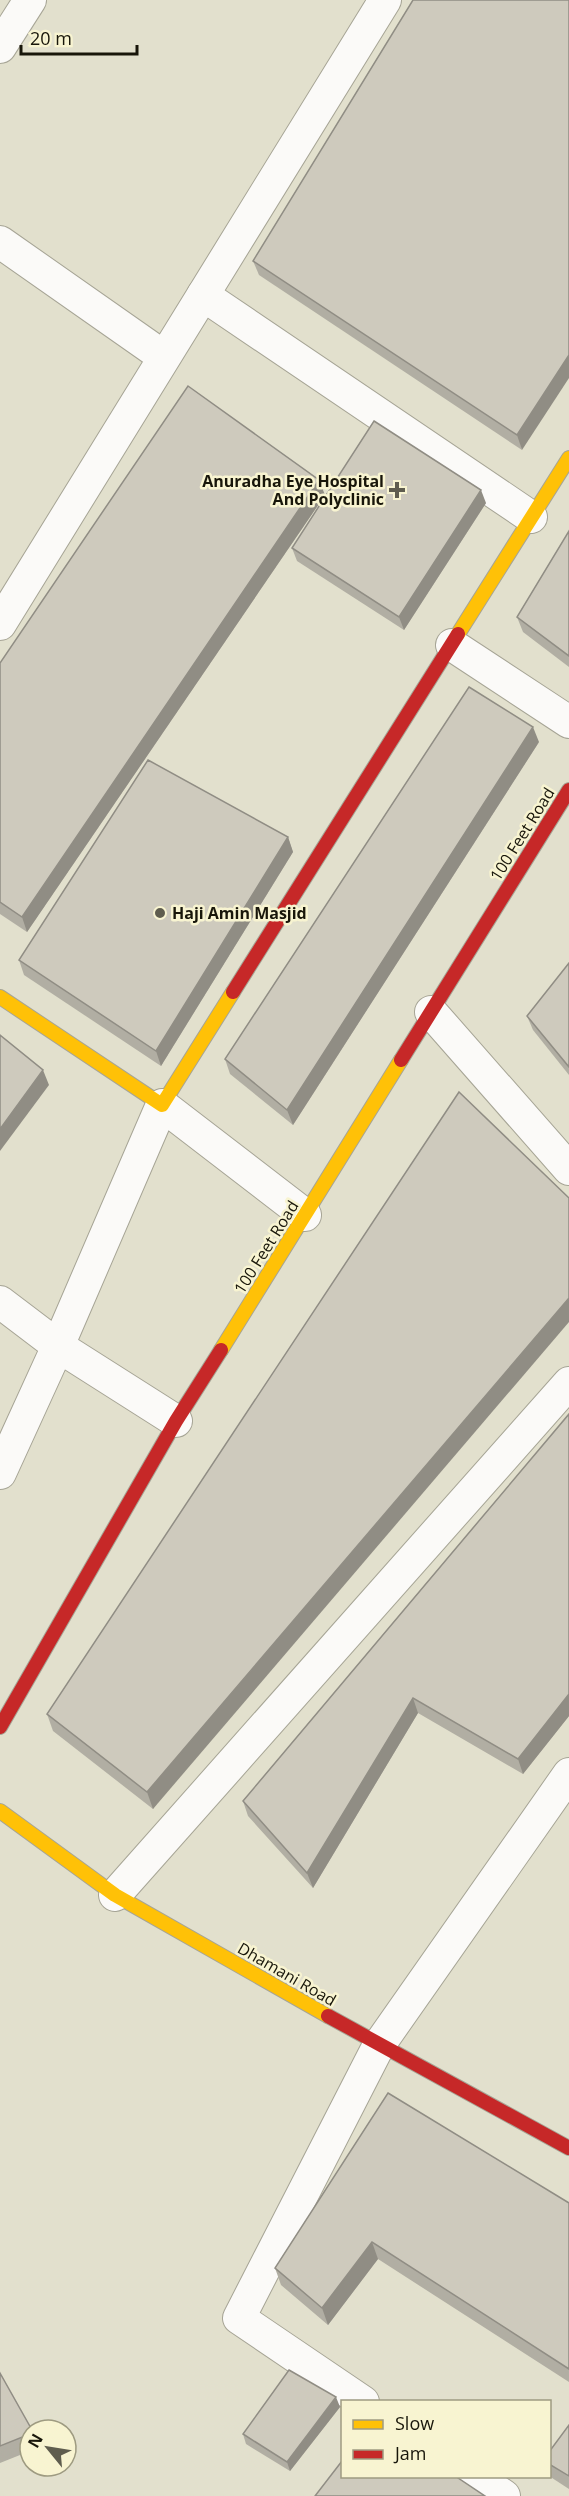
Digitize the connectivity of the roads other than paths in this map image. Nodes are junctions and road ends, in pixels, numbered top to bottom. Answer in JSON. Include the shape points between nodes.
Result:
{"nodes":[{"id":1,"x":30,"y":0,"type":"edge"},
{"id":2,"x":384,"y":1,"type":"edge"},
{"id":3,"x":0,"y":47,"type":"edge"},
{"id":4,"x":0,"y":242,"type":"edge"},
{"id":5,"x":203,"y":295,"type":"junction"},
{"id":6,"x":164,"y":357,"type":"junction"},
{"id":7,"x":569,"y":458,"type":"edge"},
{"id":8,"x":531,"y":518,"type":"junction"},
{"id":9,"x":0,"y":624,"type":"edge"},
{"id":10,"x":452,"y":645,"type":"junction"},
{"id":11,"x":569,"y":722,"type":"edge"},
{"id":12,"x":569,"y":790,"type":"edge"},
{"id":13,"x":0,"y":997,"type":"edge"},
{"id":14,"x":431,"y":1012,"type":"junction"},
{"id":15,"x":162,"y":1105,"type":"junction"},
{"id":16,"x":569,"y":1169,"type":"edge"},
{"id":17,"x":305,"y":1215,"type":"junction"},
{"id":18,"x":0,"y":1302,"type":"edge"},
{"id":19,"x":58,"y":1346,"type":"junction"},
{"id":20,"x":569,"y":1383,"type":"edge"},
{"id":21,"x":176,"y":1421,"type":"junction"},
{"id":22,"x":0,"y":1473,"type":"edge"},
{"id":23,"x":0,"y":1727,"type":"edge"},
{"id":24,"x":567,"y":1780,"type":"edge"},
{"id":25,"x":0,"y":1811,"type":"edge"},
{"id":26,"x":115,"y":1895,"type":"junction"},
{"id":27,"x":379,"y":2045,"type":"junction"},
{"id":28,"x":569,"y":2148,"type":"edge"},
{"id":29,"x":360,"y":2400,"type":"edge"},
{"id":30,"x":478,"y":2478,"type":"edge"},
{"id":31,"x":504,"y":2496,"type":"edge"}],
"edges":[{"from":1,"to":3,"type":"street"},
{"from":2,"to":5,"type":"street"},
{"from":4,"to":6,"type":"street"},
{"from":5,"to":6,"type":"street"},
{"from":5,"to":8,"type":"street"},
{"from":6,"to":9,"type":"street"},
{"from":7,"to":8,"type":"main road"},
{"from":8,"to":10,"type":"main road"},
{"from":10,"to":11,"type":"street"},
{"from":10,"to":15,"type":"main road"},
{"from":12,"to":14,"type":"main road","name":"100 Feet Road"},
{"from":13,"to":15,"type":"main road"},
{"from":14,"to":16,"type":"street"},
{"from":14,"to":17,"type":"main road","name":"100 Feet Road"},
{"from":15,"to":17,"type":"street"},
{"from":15,"to":19,"type":"street"},
{"from":17,"to":21,"type":"main road","name":"100 Feet Road"},
{"from":18,"to":19,"type":"street"},
{"from":19,"to":21,"type":"street"},
{"from":19,"to":22,"type":"street"},
{"from":20,"to":26,"type":"street"},
{"from":21,"to":23,"type":"main road","name":"100 Feet Road"},
{"from":24,"to":27,"type":"street"},
{"from":25,"to":26,"type":"main road","name":"Dhamani Road"},
{"from":26,"to":27,"type":"main road","name":"Dhamani Road"},
{"from":27,"to":28,"type":"main road","name":"Dhamani Road"},
{"from":27,"to":29,"type":"street","via":[[239,2318]]},
{"from":30,"to":31,"type":"street"}]}
